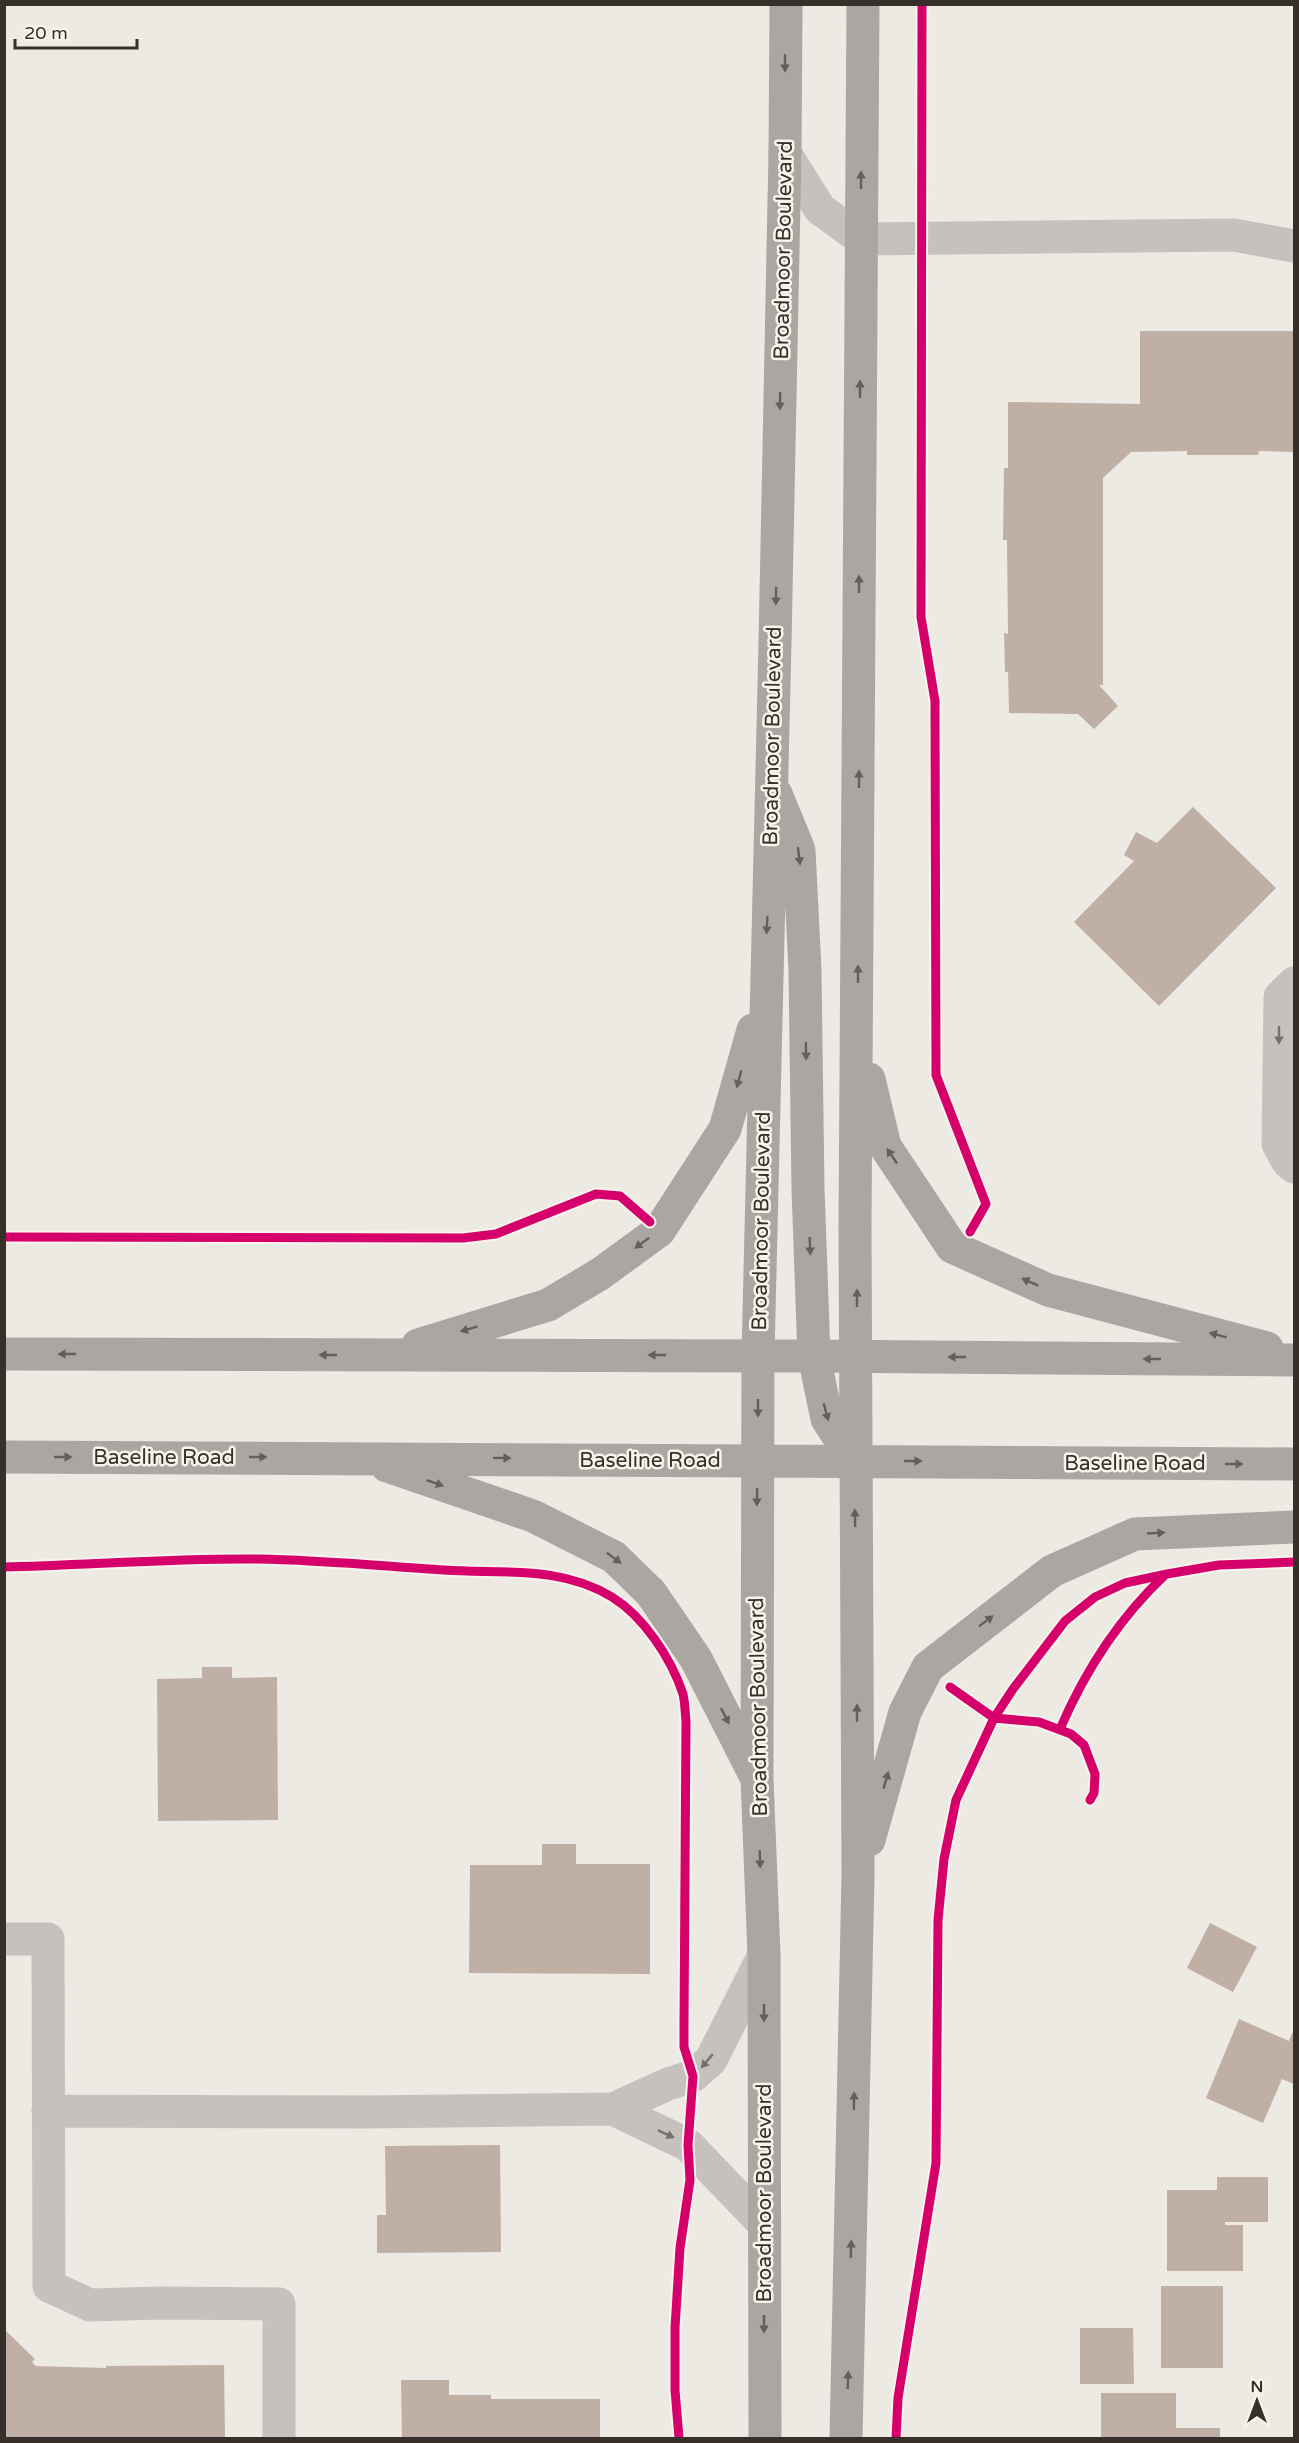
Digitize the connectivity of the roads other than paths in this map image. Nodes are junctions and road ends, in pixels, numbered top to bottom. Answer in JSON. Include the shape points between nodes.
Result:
{"nodes":[{"id":1,"x":786,"y":4,"type":"edge"},
{"id":2,"x":862,"y":4,"type":"edge"},
{"id":3,"x":785,"y":153,"type":"junction"},
{"id":4,"x":861,"y":238,"type":"junction"},
{"id":5,"x":1294,"y":246,"type":"edge"},
{"id":6,"x":771,"y":782,"type":"junction"},
{"id":7,"x":766,"y":982,"type":"junction"},
{"id":8,"x":1294,"y":983,"type":"edge"},
{"id":9,"x":857,"y":1033,"type":"junction"},
{"id":10,"x":1294,"y":1167,"type":"edge"},
{"id":11,"x":4,"y":1354,"type":"edge"},
{"id":12,"x":387,"y":1355,"type":"junction"},
{"id":13,"x":1294,"y":1355,"type":"edge"},
{"id":14,"x":758,"y":1356,"type":"junction"},
{"id":15,"x":814,"y":1356,"type":"junction"},
{"id":16,"x":856,"y":1356,"type":"junction"},
{"id":17,"x":1294,"y":1360,"type":"edge"},
{"id":18,"x":4,"y":1457,"type":"edge"},
{"id":19,"x":359,"y":1457,"type":"junction"},
{"id":20,"x":757,"y":1461,"type":"junction"},
{"id":21,"x":855,"y":1462,"type":"junction"},
{"id":22,"x":1294,"y":1464,"type":"edge"},
{"id":23,"x":1294,"y":1527,"type":"edge"},
{"id":24,"x":757,"y":1779,"type":"junction"},
{"id":25,"x":858,"y":1876,"type":"junction"},
{"id":26,"x":4,"y":1939,"type":"edge"},
{"id":27,"x":764,"y":1955,"type":"junction"},
{"id":28,"x":613,"y":2109,"type":"junction"},
{"id":29,"x":48,"y":2111,"type":"junction"},
{"id":30,"x":763,"y":2223,"type":"junction"},
{"id":31,"x":764,"y":2370,"type":"junction"},
{"id":32,"x":279,"y":2439,"type":"edge"},
{"id":33,"x":746,"y":2439,"type":"edge"},
{"id":34,"x":765,"y":2439,"type":"edge"},
{"id":35,"x":846,"y":2439,"type":"edge"}],
"edges":[{"from":1,"to":3,"type":"main road","name":"Broadmoor Boulevard","one_way":true},
{"from":4,"to":2,"type":"main road","one_way":true},
{"from":3,"to":4,"type":"lane","via":[[820,209]]},
{"from":3,"to":6,"type":"main road","name":"Broadmoor Boulevard","one_way":true},
{"from":4,"to":5,"type":"lane","via":[[1234,234]]},
{"from":9,"to":4,"type":"main road","one_way":true},
{"from":6,"to":7,"type":"main road","name":"Broadmoor Boulevard","one_way":true},
{"from":6,"to":15,"type":"main road","one_way":true,"via":[[799,850]]},
{"from":7,"to":12,"type":"main road","one_way":true,"via":[[725,1130],[659,1231],[600,1274],[548,1305]]},
{"from":7,"to":14,"type":"main road","name":"Broadmoor Boulevard"},
{"from":8,"to":10,"type":"lane","one_way":true,"via":[[1280,997],[1278,1144]]},
{"from":13,"to":9,"type":"main road","one_way":true,"via":[[1048,1290],[952,1247],[885,1146]]},
{"from":16,"to":9,"type":"main road","one_way":true},
{"from":12,"to":11,"type":"main road","one_way":true},
{"from":14,"to":12,"type":"main road","one_way":true},
{"from":14,"to":15,"type":"main road"},
{"from":14,"to":20,"type":"main road","name":"Broadmoor Boulevard","one_way":true},
{"from":15,"to":16,"type":"main road"},
{"from":15,"to":21,"type":"main road","one_way":true,"via":[[827,1419]]},
{"from":17,"to":16,"type":"main road","one_way":true},
{"from":16,"to":21,"type":"main road"},
{"from":18,"to":19,"type":"main road","name":"Baseline Road","one_way":true},
{"from":19,"to":20,"type":"main road","name":"Baseline Road","one_way":true},
{"from":19,"to":24,"type":"main road","one_way":true,"via":[[533,1516],[614,1557],[651,1593],[696,1659]]},
{"from":20,"to":21,"type":"main road","name":"Baseline Road"},
{"from":20,"to":24,"type":"main road","name":"Broadmoor Boulevard","one_way":true},
{"from":21,"to":22,"type":"main road","name":"Baseline Road","one_way":true},
{"from":25,"to":21,"type":"main road","one_way":true},
{"from":25,"to":23,"type":"main road","one_way":true,"via":[[905,1712],[928,1667],[1052,1571],[1135,1534]]},
{"from":24,"to":27,"type":"main road","name":"Broadmoor Boulevard","one_way":true},
{"from":35,"to":25,"type":"main road","one_way":true},
{"from":26,"to":29,"type":"lane","via":[[48,1939]]},
{"from":27,"to":28,"type":"lane","one_way":true,"via":[[711,2060],[693,2076]]},
{"from":27,"to":30,"type":"main road","name":"Broadmoor Boulevard","one_way":true},
{"from":28,"to":29,"type":"lane"},
{"from":28,"to":30,"type":"lane","one_way":true,"via":[[688,2145]]},
{"from":29,"to":32,"type":"lane","via":[[49,2286],[90,2305],[279,2304]]},
{"from":30,"to":31,"type":"main road","name":"Broadmoor Boulevard","one_way":true},
{"from":31,"to":33,"type":"main road"},
{"from":31,"to":34,"type":"main road","name":"Broadmoor Boulevard"}]}
